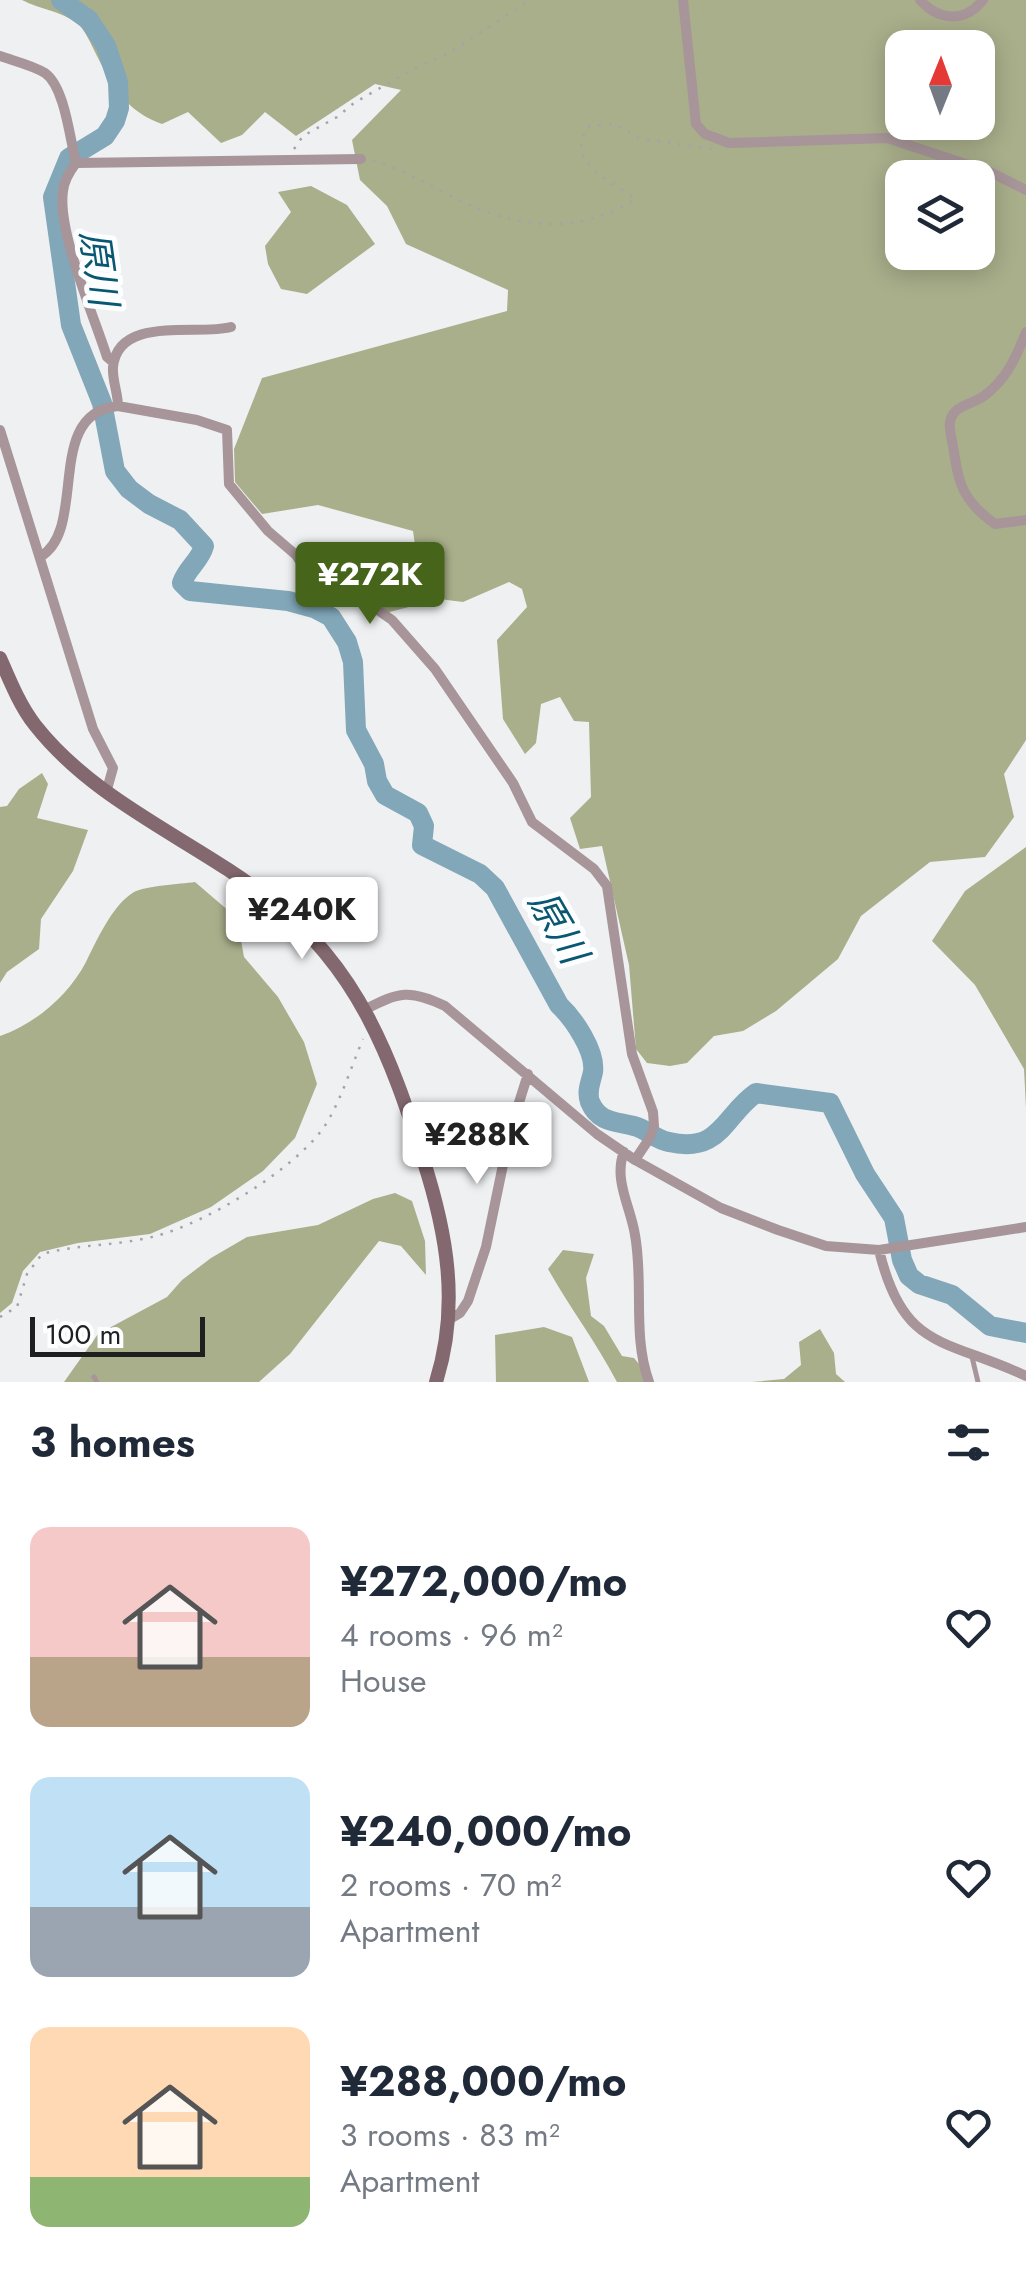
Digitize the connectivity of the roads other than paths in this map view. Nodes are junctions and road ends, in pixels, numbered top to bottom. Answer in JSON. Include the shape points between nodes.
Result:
{"nodes":[{"id":1,"x":684,"y":0,"type":"edge"},
{"id":2,"x":920,"y":0,"type":"edge"},
{"id":3,"x":983,"y":0,"type":"edge"},
{"id":4,"x":0,"y":56,"type":"edge"},
{"id":5,"x":75,"y":157,"type":"junction"},
{"id":6,"x":362,"y":159,"type":"road end"},
{"id":7,"x":1026,"y":190,"type":"edge"},
{"id":8,"x":231,"y":327,"type":"dead end"},
{"id":9,"x":1026,"y":332,"type":"edge"},
{"id":10,"x":113,"y":362,"type":"junction"},
{"id":11,"x":108,"y":408,"type":"junction"},
{"id":12,"x":0,"y":430,"type":"edge"},
{"id":13,"x":1026,"y":520,"type":"edge"},
{"id":14,"x":40,"y":557,"type":"junction"},
{"id":15,"x":0,"y":658,"type":"edge"},
{"id":16,"x":106,"y":792,"type":"junction"},
{"id":17,"x":366,"y":1010,"type":"junction"},
{"id":18,"x":528,"y":1074,"type":"junction"},
{"id":19,"x":624,"y":1152,"type":"junction"},
{"id":20,"x":635,"y":1160,"type":"junction"},
{"id":21,"x":1026,"y":1227,"type":"edge"},
{"id":22,"x":885,"y":1250,"type":"junction"},
{"id":23,"x":450,"y":1319,"type":"junction"},
{"id":24,"x":972,"y":1354,"type":"junction"},
{"id":25,"x":1026,"y":1376,"type":"edge"},
{"id":26,"x":436,"y":1382,"type":"edge"},
{"id":27,"x":650,"y":1382,"type":"edge"},
{"id":28,"x":978,"y":1382,"type":"edge"}],
"edges":[{"from":1,"to":7,"type":"street","via":[[696,124],[705,134],[729,143],[887,138]]},
{"from":2,"to":3,"type":"street","via":[[948,18],[968,14]]},
{"from":4,"to":5,"type":"street","via":[[54,82]]},
{"from":5,"to":6,"type":"street"},
{"from":5,"to":10,"type":"street","via":[[62,190],[68,233]]},
{"from":8,"to":10,"type":"street","via":[[152,330],[121,346]]},
{"from":9,"to":13,"type":"street","via":[[1004,377],[955,411],[948,426],[955,473],[978,512],[995,524]]},
{"from":10,"to":11,"type":"street"},
{"from":11,"to":14,"type":"street","via":[[84,424],[77,438],[56,542]]},
{"from":11,"to":20,"type":"street","via":[[228,430],[229,484],[268,531],[306,570],[392,620],[435,669],[532,822],[607,886],[632,1054],[654,1126]]},
{"from":12,"to":14,"type":"street"},
{"from":14,"to":16,"type":"street","via":[[93,729],[113,768]]},
{"from":15,"to":16,"type":"street","via":[[32,722]]},
{"from":16,"to":17,"type":"street","via":[[275,902]]},
{"from":17,"to":18,"type":"street","via":[[406,993],[423,995]]},
{"from":17,"to":23,"type":"street","via":[[398,1077],[433,1192],[450,1281]]},
{"from":18,"to":19,"type":"street"},
{"from":18,"to":23,"type":"street","via":[[486,1247],[468,1301]]},
{"from":19,"to":20,"type":"street"},
{"from":19,"to":27,"type":"street","via":[[620,1173],[636,1238],[640,1356]]},
{"from":20,"to":22,"type":"street","via":[[721,1208],[778,1230],[826,1246]]},
{"from":21,"to":22,"type":"street"},
{"from":22,"to":24,"type":"street","via":[[886,1276],[914,1326]]},
{"from":23,"to":26,"type":"street"},
{"from":24,"to":25,"type":"street"},
{"from":24,"to":28,"type":"lane"}]}
